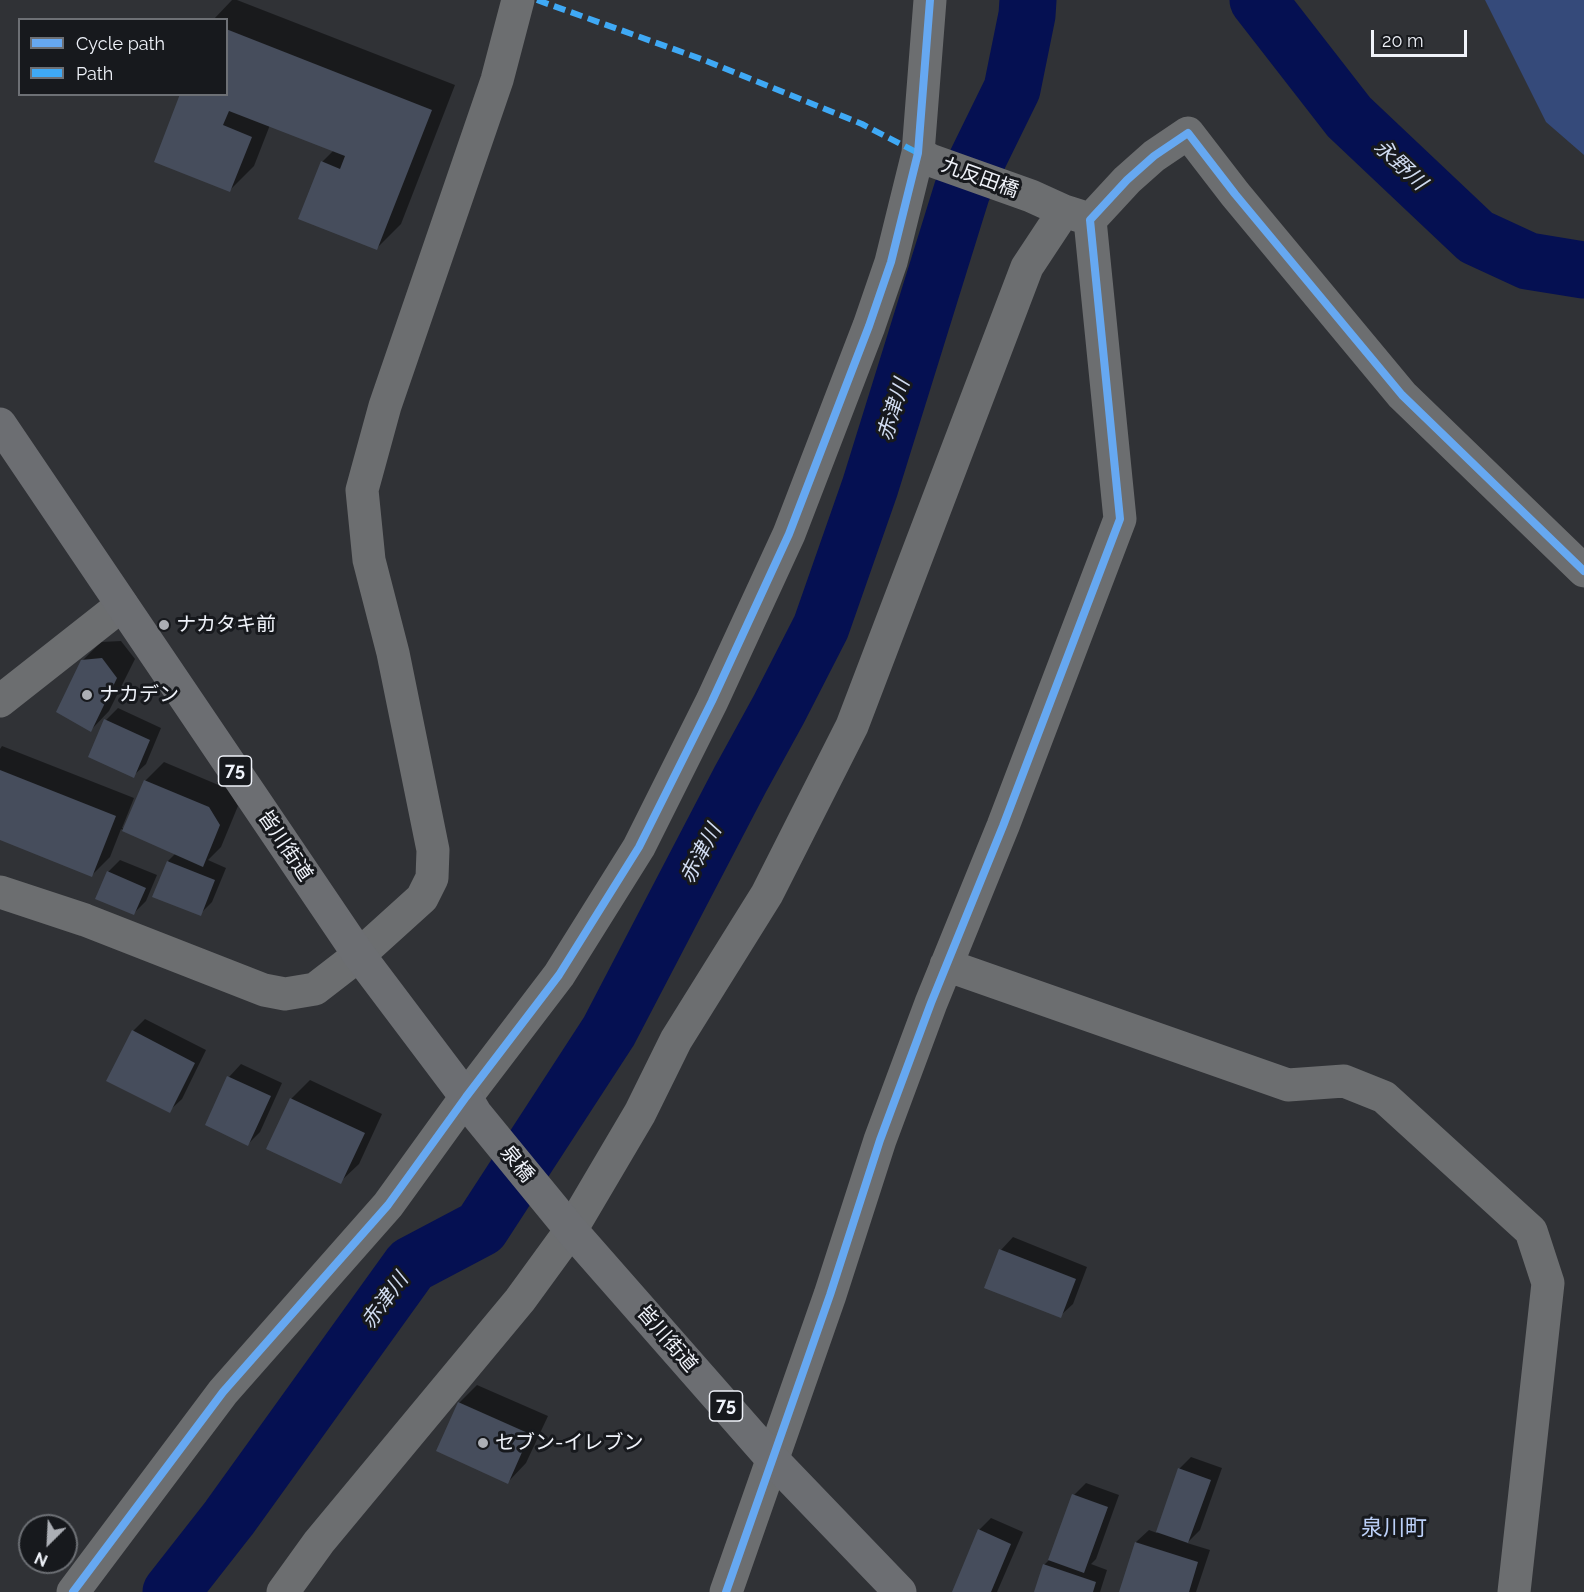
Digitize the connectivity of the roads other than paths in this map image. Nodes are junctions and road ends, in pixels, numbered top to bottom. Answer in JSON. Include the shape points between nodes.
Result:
{"nodes":[{"id":1,"x":518,"y":0,"type":"edge"},
{"id":2,"x":930,"y":0,"type":"edge"},
{"id":3,"x":924,"y":156,"type":"junction"},
{"id":4,"x":1077,"y":215,"type":"junction"},
{"id":5,"x":0,"y":424,"type":"edge"},
{"id":6,"x":1584,"y":571,"type":"edge"},
{"id":7,"x":122,"y":605,"type":"junction"},
{"id":8,"x":0,"y":701,"type":"edge"},
{"id":9,"x":0,"y":892,"type":"edge"},
{"id":10,"x":359,"y":955,"type":"junction"},
{"id":11,"x":946,"y":965,"type":"junction"},
{"id":12,"x":471,"y":1105,"type":"junction"},
{"id":13,"x":565,"y":1222,"type":"junction"},
{"id":14,"x":773,"y":1460,"type":"junction"},
{"id":15,"x":73,"y":1592,"type":"edge"},
{"id":16,"x":283,"y":1592,"type":"edge"},
{"id":17,"x":726,"y":1592,"type":"edge"},
{"id":18,"x":900,"y":1592,"type":"edge"},
{"id":19,"x":1514,"y":1592,"type":"edge"}],
"edges":[{"from":1,"to":10,"type":"street","via":[[497,80],[385,406],[362,490],[369,560],[393,653],[433,850],[432,878],[422,898]]},
{"from":2,"to":3,"type":"street"},
{"from":3,"to":4,"type":"street","name":"九反田橋"},
{"from":3,"to":12,"type":"street","via":[[851,376],[789,534],[712,701],[639,847]]},
{"from":4,"to":6,"type":"street","via":[[1188,133],[1402,395]]},
{"from":4,"to":11,"type":"street","via":[[1120,519]]},
{"from":4,"to":13,"type":"street","via":[[1027,267],[852,726],[767,894],[676,1040],[640,1113]]},
{"from":5,"to":7,"type":"main road","name":"皆川街道","number":"75"},
{"from":7,"to":8,"type":"street"},
{"from":7,"to":10,"type":"main road","name":"皆川街道","number":"75"},
{"from":9,"to":10,"type":"street","via":[[85,920],[264,990],[285,994],[315,989]]},
{"from":10,"to":12,"type":"main road","name":"皆川街道","number":"75"},
{"from":11,"to":14,"type":"street","via":[[880,1140]]},
{"from":11,"to":19,"type":"street","via":[[1288,1085],[1344,1081],[1384,1097],[1530,1231],[1548,1284]]},
{"from":12,"to":13,"type":"main road","name":"泉橋","number":"75"},
{"from":12,"to":15,"type":"street","via":[[223,1392]]},
{"from":13,"to":14,"type":"main road","name":"皆川街道","number":"75"},
{"from":13,"to":16,"type":"street","via":[[520,1300],[319,1542]]},
{"from":14,"to":17,"type":"street"},
{"from":14,"to":18,"type":"main road","name":"皆川街道","number":"75"}]}
